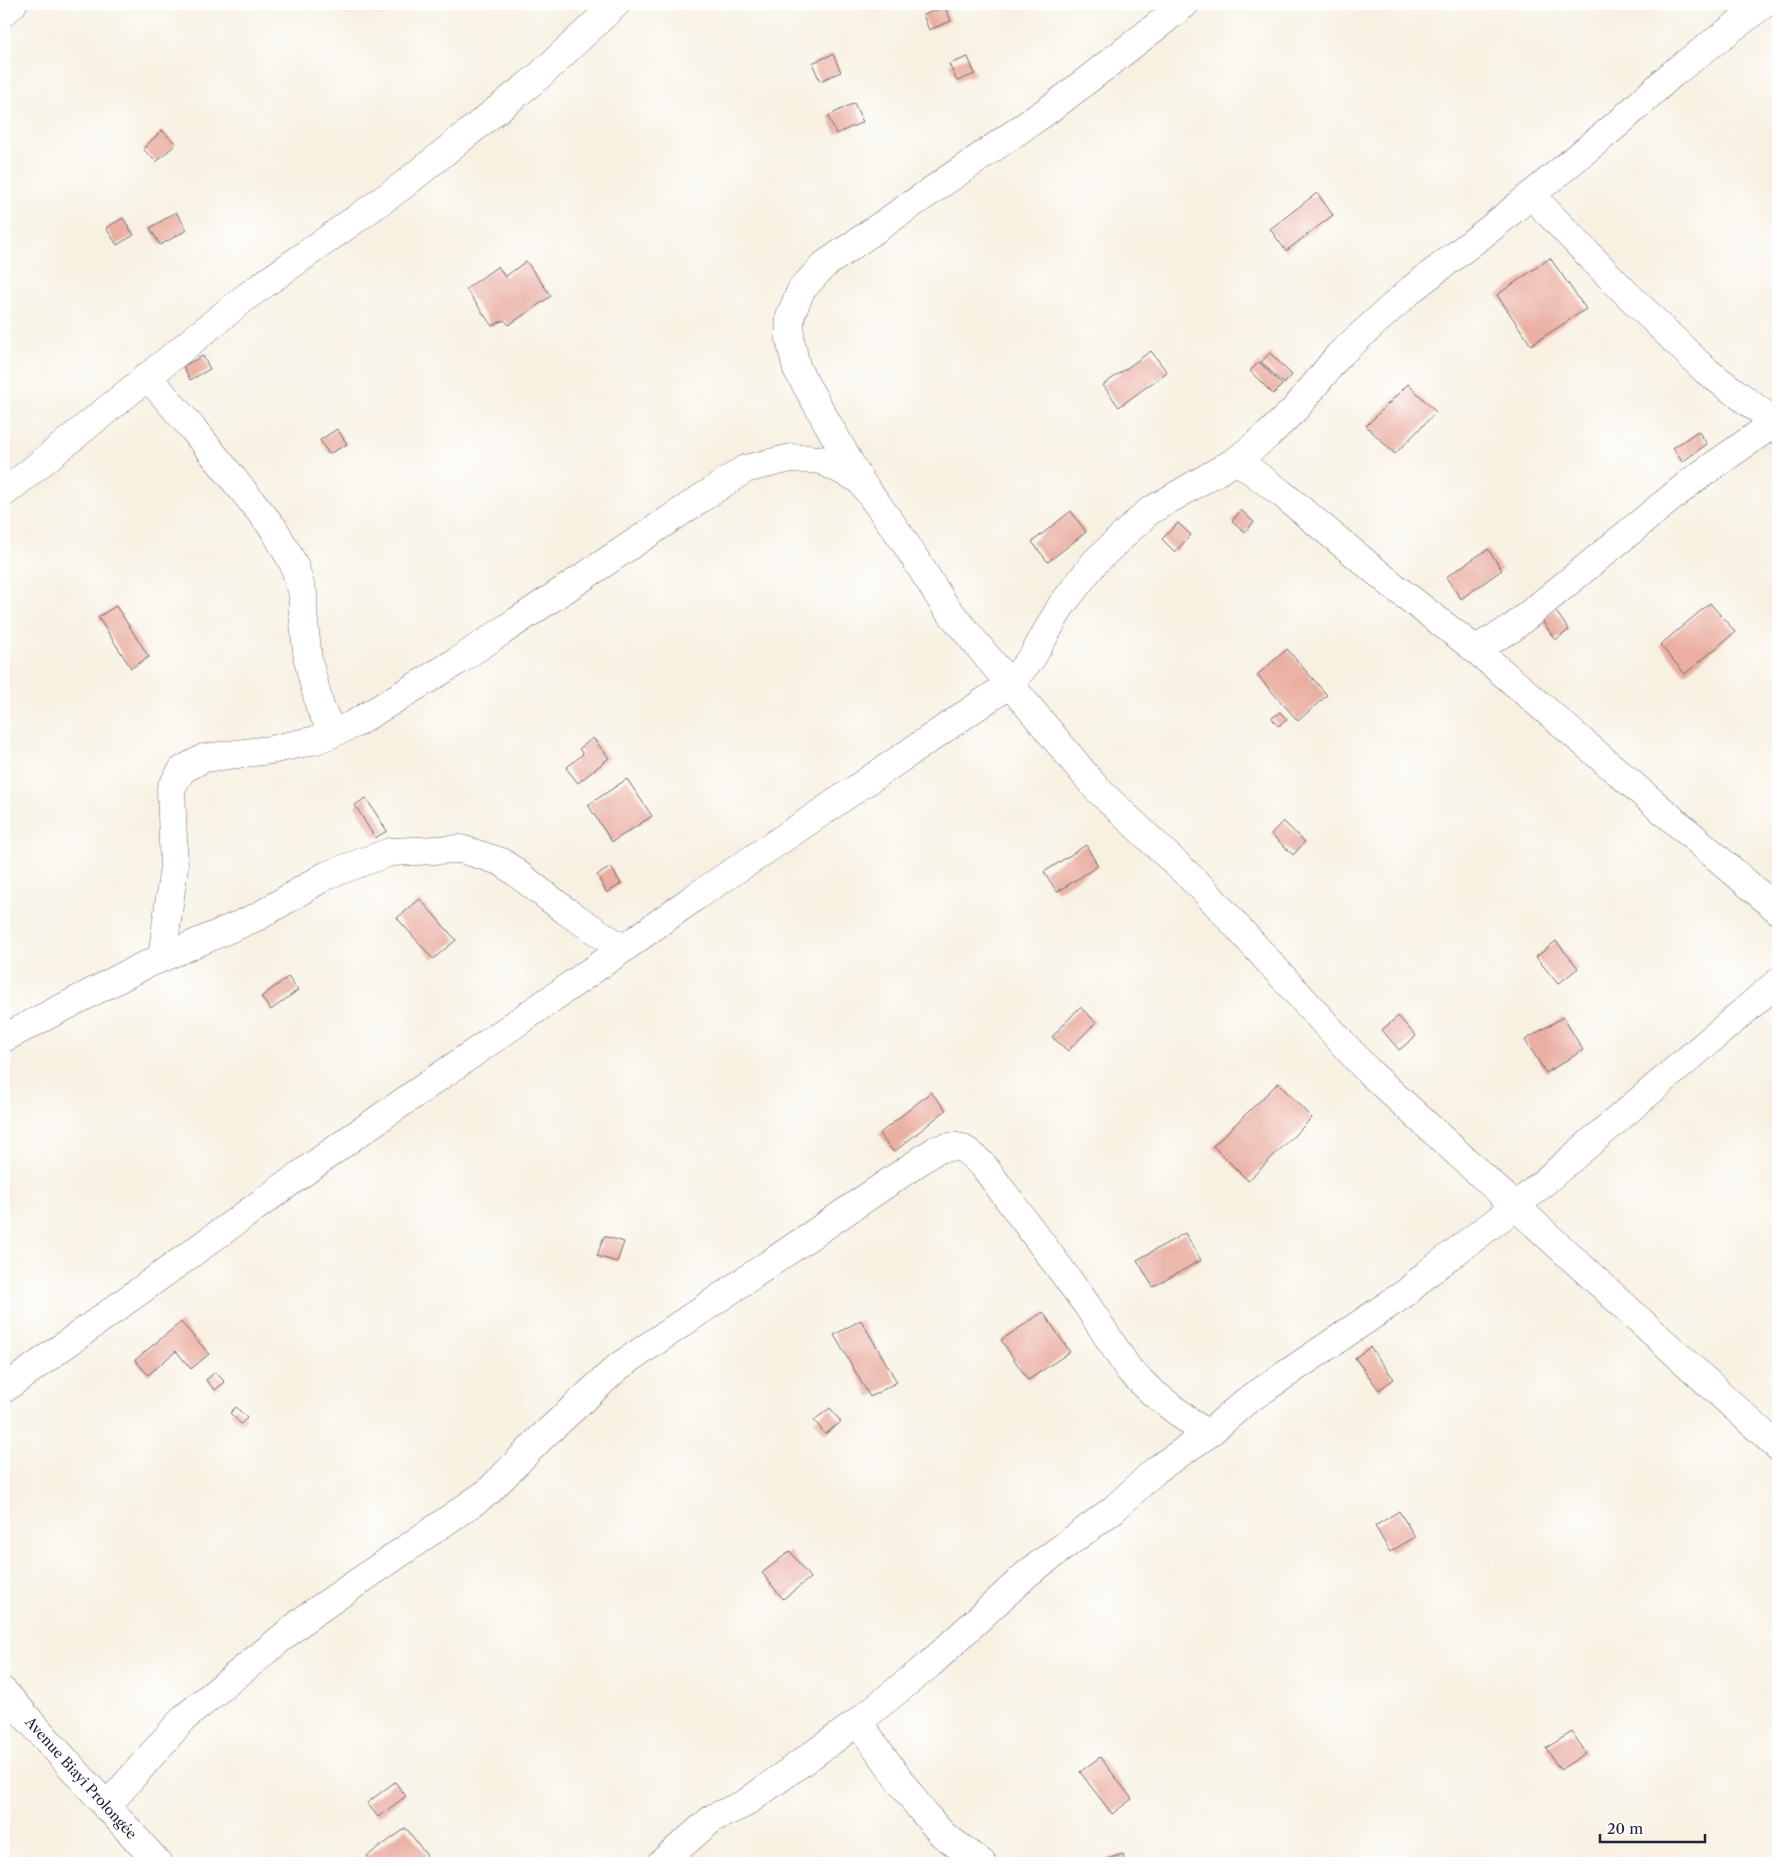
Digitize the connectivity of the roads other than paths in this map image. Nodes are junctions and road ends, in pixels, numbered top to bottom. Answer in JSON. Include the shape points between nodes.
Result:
{"nodes":[{"id":1,"x":13,"y":4,"type":"edge"},
{"id":2,"x":616,"y":4,"type":"edge"},
{"id":3,"x":1185,"y":4,"type":"edge"},
{"id":4,"x":1764,"y":4,"type":"edge"},
{"id":5,"x":4,"y":12,"type":"edge"},
{"id":6,"x":1530,"y":195,"type":"junction"},
{"id":7,"x":147,"y":376,"type":"junction"},
{"id":8,"x":1777,"y":423,"type":"edge"},
{"id":9,"x":1237,"y":460,"type":"junction"},
{"id":10,"x":858,"y":479,"type":"junction"},
{"id":11,"x":4,"y":493,"type":"edge"},
{"id":12,"x":1475,"y":649,"type":"junction"},
{"id":13,"x":1010,"y":684,"type":"junction"},
{"id":14,"x":333,"y":733,"type":"junction"},
{"id":15,"x":1778,"y":910,"type":"edge"},
{"id":16,"x":622,"y":949,"type":"junction"},
{"id":17,"x":162,"y":958,"type":"junction"},
{"id":18,"x":1778,"y":982,"type":"edge"},
{"id":19,"x":4,"y":1038,"type":"edge"},
{"id":20,"x":1515,"y":1207,"type":"junction"},
{"id":21,"x":4,"y":1389,"type":"edge"},
{"id":22,"x":1207,"y":1435,"type":"junction"},
{"id":23,"x":1778,"y":1447,"type":"edge"},
{"id":24,"x":4,"y":1692,"type":"edge"},
{"id":25,"x":858,"y":1722,"type":"junction"},
{"id":26,"x":106,"y":1807,"type":"junction"},
{"id":27,"x":158,"y":1863,"type":"edge"},
{"id":28,"x":661,"y":1863,"type":"edge"},
{"id":29,"x":982,"y":1863,"type":"edge"}],
"edges":[{"from":1,"to":5,"type":"street"},
{"from":2,"to":7,"type":"street","via":[[538,77],[401,187],[246,297]]},
{"from":3,"to":10,"type":"street","via":[[1054,106],[824,265],[801,290],[790,317],[790,340],[797,369]]},
{"from":4,"to":6,"type":"street","via":[[1672,74],[1620,122]]},
{"from":6,"to":8,"type":"street","via":[[1705,370]]},
{"from":6,"to":9,"type":"street","via":[[1413,288],[1372,325],[1339,355],[1296,408]]},
{"from":7,"to":11,"type":"street"},
{"from":7,"to":14,"type":"street","via":[[274,529],[294,565],[303,594],[308,660],[320,707]]},
{"from":8,"to":12,"type":"street","via":[[1693,480],[1511,629]]},
{"from":9,"to":12,"type":"street"},
{"from":9,"to":13,"type":"street","via":[[1148,512],[1095,562],[1061,606],[1032,656]]},
{"from":10,"to":13,"type":"street","via":[[902,538],[945,606]]},
{"from":10,"to":14,"type":"street","via":[[821,460],[791,458],[745,469],[456,662],[354,724]]},
{"from":12,"to":15,"type":"street"},
{"from":13,"to":16,"type":"street"},
{"from":13,"to":20,"type":"street","via":[[1097,789],[1204,889],[1368,1071]]},
{"from":14,"to":17,"type":"street","via":[[270,750],[204,758],[182,770],[171,788],[174,868]]},
{"from":16,"to":17,"type":"street","via":[[502,862],[461,849],[381,855],[327,875],[259,916]]},
{"from":16,"to":21,"type":"street","via":[[347,1141]]},
{"from":17,"to":19,"type":"street"},
{"from":18,"to":20,"type":"street"},
{"from":20,"to":22,"type":"street","via":[[1407,1292],[1245,1402]]},
{"from":20,"to":23,"type":"street"},
{"from":22,"to":25,"type":"street","via":[[1156,1469],[1114,1509],[1028,1573],[930,1664]]},
{"from":22,"to":26,"type":"street","via":[[1152,1392],[1130,1370],[1087,1305],[983,1165],[961,1147],[936,1150],[618,1367],[488,1492],[306,1618],[184,1718]]},
{"from":24,"to":26,"type":"street","name":"Avenue Biayi Prolongée"},
{"from":25,"to":28,"type":"street","via":[[744,1804],[713,1818]]},
{"from":25,"to":29,"type":"street","via":[[942,1834]]},
{"from":26,"to":27,"type":"street","name":"Avenue Biayi Prolongée"}]}
